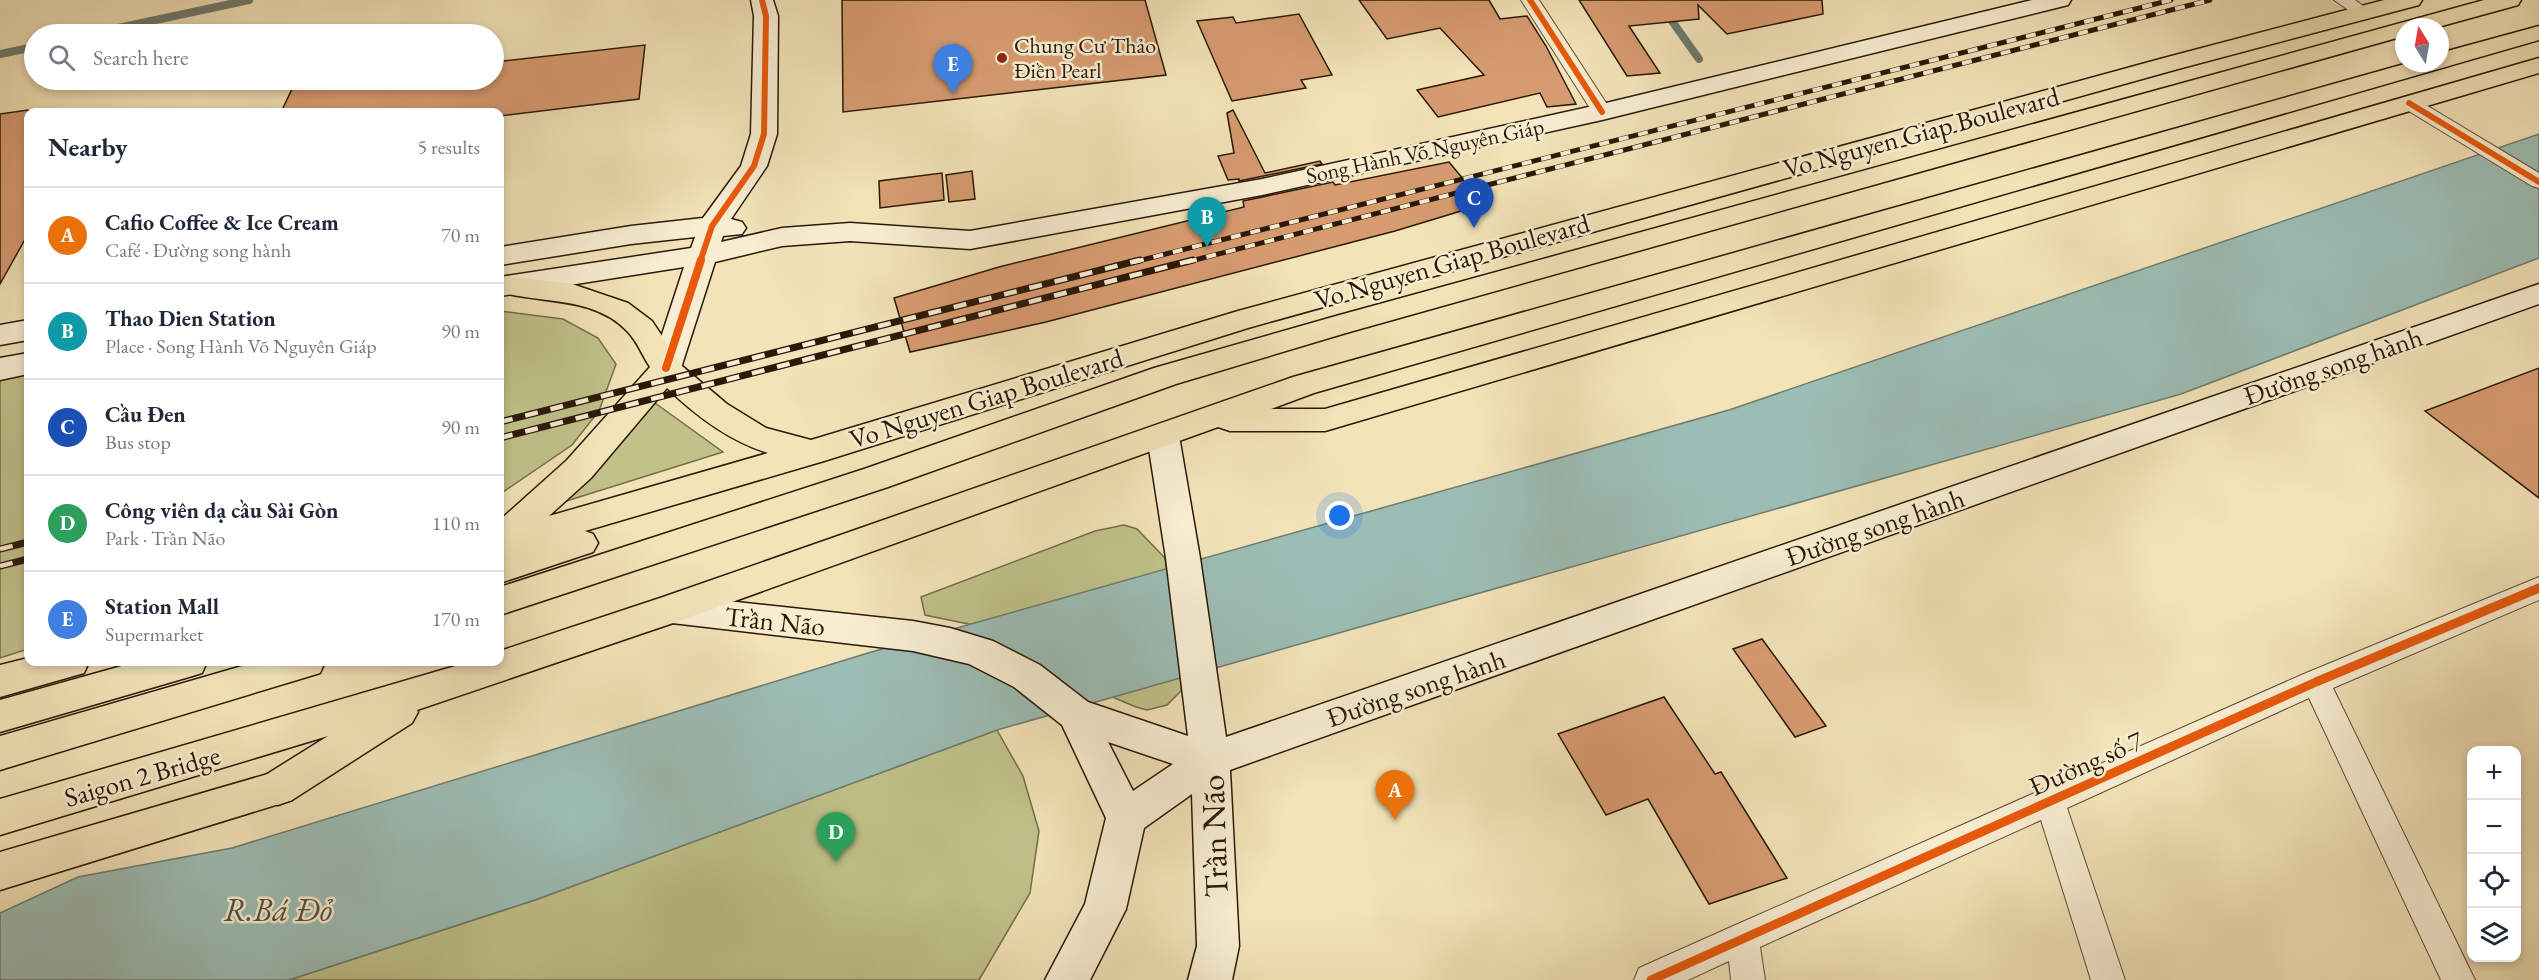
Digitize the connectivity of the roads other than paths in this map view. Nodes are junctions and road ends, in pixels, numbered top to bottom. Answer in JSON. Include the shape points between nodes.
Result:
{"nodes":[{"id":1,"x":762,"y":0,"type":"edge"},
{"id":2,"x":1530,"y":0,"type":"edge"},
{"id":3,"x":2060,"y":0,"type":"edge"},
{"id":4,"x":2411,"y":0,"type":"edge"},
{"id":5,"x":2510,"y":0,"type":"edge"},
{"id":6,"x":2354,"y":6,"type":"edge"},
{"id":7,"x":2445,"y":18,"type":"edge"},
{"id":8,"x":2395,"y":32,"type":"edge"},
{"id":9,"x":2539,"y":33,"type":"edge"},
{"id":10,"x":2449,"y":59,"type":"edge"},
{"id":11,"x":2539,"y":65,"type":"edge"},
{"id":12,"x":2402,"y":72,"type":"edge"},
{"id":13,"x":2409,"y":103,"type":"junction"},
{"id":14,"x":1602,"y":112,"type":"junction"},
{"id":15,"x":2539,"y":182,"type":"edge"},
{"id":16,"x":712,"y":226,"type":"junction"},
{"id":17,"x":782,"y":237,"type":"junction"},
{"id":18,"x":504,"y":255,"type":"edge"},
{"id":19,"x":704,"y":255,"type":"junction"},
{"id":20,"x":504,"y":286,"type":"edge"},
{"id":21,"x":2539,"y":294,"type":"edge"},
{"id":22,"x":24,"y":331,"type":"edge"},
{"id":23,"x":0,"y":335,"type":"edge"},
{"id":24,"x":24,"y":365,"type":"edge"},
{"id":25,"x":666,"y":368,"type":"junction"},
{"id":26,"x":0,"y":369,"type":"edge"},
{"id":27,"x":1207,"y":420,"type":"junction"},
{"id":28,"x":1163,"y":436,"type":"junction"},
{"id":29,"x":810,"y":452,"type":"junction"},
{"id":30,"x":876,"y":478,"type":"junction"},
{"id":31,"x":504,"y":538,"type":"edge"},
{"id":32,"x":504,"y":541,"type":"edge"},
{"id":33,"x":504,"y":568,"type":"edge"},
{"id":34,"x":2539,"y":588,"type":"edge"},
{"id":35,"x":504,"y":601,"type":"edge"},
{"id":36,"x":672,"y":609,"type":"junction"},
{"id":37,"x":504,"y":665,"type":"edge"},
{"id":38,"x":158,"y":666,"type":"edge"},
{"id":39,"x":294,"y":666,"type":"edge"},
{"id":40,"x":502,"y":666,"type":"edge"},
{"id":41,"x":82,"y":676,"type":"edge"},
{"id":42,"x":0,"y":681,"type":"edge"},
{"id":43,"x":2316,"y":682,"type":"junction"},
{"id":44,"x":436,"y":688,"type":"junction"},
{"id":45,"x":1075,"y":714,"type":"junction"},
{"id":46,"x":0,"y":716,"type":"edge"},
{"id":47,"x":0,"y":753,"type":"edge"},
{"id":48,"x":1210,"y":760,"type":"junction"},
{"id":49,"x":2050,"y":802,"type":"junction"},
{"id":50,"x":0,"y":817,"type":"edge"},
{"id":51,"x":1126,"y":818,"type":"junction"},
{"id":52,"x":0,"y":871,"type":"edge"},
{"id":53,"x":1743,"y":938,"type":"junction"},
{"id":54,"x":1067,"y":980,"type":"edge"},
{"id":55,"x":1210,"y":980,"type":"edge"},
{"id":56,"x":1652,"y":980,"type":"edge"},
{"id":57,"x":1748,"y":980,"type":"edge"},
{"id":58,"x":2108,"y":980,"type":"edge"},
{"id":59,"x":2458,"y":980,"type":"edge"}],
"edges":[{"from":1,"to":16,"type":"main road","via":[[766,16],[765,134],[754,166]]},
{"from":2,"to":14,"type":"street"},
{"from":3,"to":14,"type":"main road","name":"Song Hành Võ Nguyên Giáp"},
{"from":4,"to":6,"type":"main road","name":"Vo Nguyen Giap Boulevard"},
{"from":5,"to":7,"type":"main road"},
{"from":6,"to":29,"type":"main road","name":"Vo Nguyen Giap Boulevard","via":[[2157,67],[1261,314]]},
{"from":8,"to":30,"type":"main road","name":"Vo Nguyen Giap Boulevard","via":[[1165,376]]},
{"from":9,"to":10,"type":"main road"},
{"from":11,"to":13,"type":"main road"},
{"from":12,"to":27,"type":"main road","via":[[1304,385]]},
{"from":13,"to":15,"type":"street"},
{"from":13,"to":27,"type":"main road","via":[[1325,420]]},
{"from":14,"to":17,"type":"main road","name":"Song Hành Võ Nguyên Giáp","via":[[1262,187],[970,240],[850,232]]},
{"from":16,"to":17,"type":"main road","name":"Song Hành Võ Nguyên Giáp"},
{"from":16,"to":18,"type":"main road","name":"Song Hành Võ Nguyên Giáp"},
{"from":16,"to":19,"type":"main road"},
{"from":17,"to":19,"type":"main road","name":"Song Hành Võ Nguyên Giáp"},
{"from":19,"to":20,"type":"main road","name":"Song Hành Võ Nguyên Giáp"},
{"from":19,"to":25,"type":"main road"},
{"from":20,"to":25,"type":"main road","via":[[560,291],[605,304],[633,320]]},
{"from":21,"to":48,"type":"main road","name":"Đường song hành"},
{"from":22,"to":23,"type":"main road"},
{"from":24,"to":26,"type":"main road"},
{"from":25,"to":29,"type":"main road","via":[[710,407],[748,433]]},
{"from":25,"to":31,"type":"main road","via":[[579,469]]},
{"from":27,"to":28,"type":"main road"},
{"from":28,"to":36,"type":"main road"},
{"from":28,"to":48,"type":"main road","name":"Trần Não"},
{"from":29,"to":30,"type":"main road"},
{"from":29,"to":32,"type":"main road","name":"Vo Nguyen Giap Boulevard"},
{"from":30,"to":33,"type":"main road","name":"Vo Nguyen Giap Boulevard","via":[[796,476]]},
{"from":30,"to":35,"type":"main road","name":"Vo Nguyen Giap Boulevard"},
{"from":34,"to":43,"type":"street","name":"Đường số 7"},
{"from":36,"to":37,"type":"main road"},
{"from":36,"to":45,"type":"main road","name":"Trần Não","via":[[950,643],[1004,662]]},
{"from":38,"to":41,"type":"main road"},
{"from":39,"to":47,"type":"main road"},
{"from":40,"to":44,"type":"main road"},
{"from":41,"to":42,"type":"main road"},
{"from":41,"to":46,"type":"main road"},
{"from":43,"to":49,"type":"street","name":"Đường số 7"},
{"from":43,"to":59,"type":"street"},
{"from":44,"to":50,"type":"main road","name":"Saigon 2 Bridge"},
{"from":44,"to":52,"type":"main road","name":"Saigon 2 Bridge","via":[[278,788]]},
{"from":45,"to":48,"type":"main road"},
{"from":45,"to":51,"type":"main road"},
{"from":48,"to":51,"type":"main road","name":"Đường song hành"},
{"from":48,"to":55,"type":"main road","name":"Trần Não","via":[[1218,946]]},
{"from":49,"to":53,"type":"street","name":"Đường số 7"},
{"from":49,"to":58,"type":"street"},
{"from":51,"to":54,"type":"main road","via":[[1105,909]]},
{"from":53,"to":56,"type":"street","name":"Đường số 7"},
{"from":53,"to":57,"type":"street"}]}
